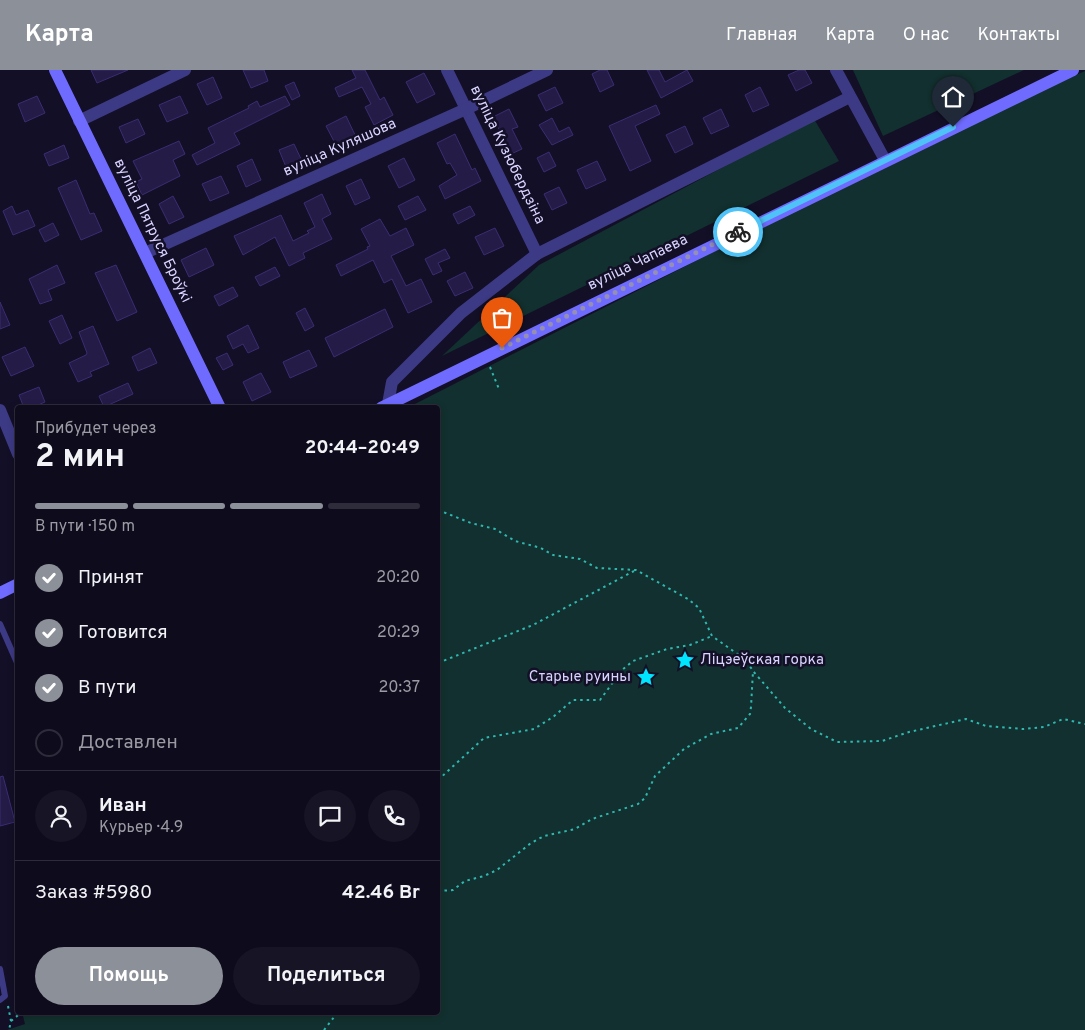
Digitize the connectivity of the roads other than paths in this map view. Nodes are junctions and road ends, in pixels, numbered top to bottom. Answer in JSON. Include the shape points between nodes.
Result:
{"nodes":[{"id":1,"x":55,"y":70,"type":"edge"},
{"id":2,"x":185,"y":70,"type":"edge"},
{"id":3,"x":447,"y":70,"type":"edge"},
{"id":4,"x":547,"y":70,"type":"edge"},
{"id":5,"x":836,"y":70,"type":"edge"},
{"id":6,"x":1073,"y":70,"type":"edge"},
{"id":7,"x":850,"y":97,"type":"junction"},
{"id":8,"x":466,"y":109,"type":"junction"},
{"id":9,"x":79,"y":121,"type":"junction"},
{"id":10,"x":885,"y":160,"type":"junction"},
{"id":11,"x":145,"y":253,"type":"junction"},
{"id":12,"x":537,"y":254,"type":"junction"},
{"id":13,"x":219,"y":405,"type":"edge"},
{"id":14,"x":385,"y":405,"type":"edge"},
{"id":15,"x":387,"y":405,"type":"edge"},
{"id":16,"x":0,"y":410,"type":"edge"},
{"id":17,"x":15,"y":447,"type":"edge"},
{"id":18,"x":15,"y":586,"type":"edge"},
{"id":19,"x":0,"y":593,"type":"edge"},
{"id":20,"x":0,"y":624,"type":"edge"},
{"id":21,"x":15,"y":658,"type":"edge"},
{"id":22,"x":0,"y":969,"type":"edge"},
{"id":23,"x":2,"y":998,"type":"edge"}],
"edges":[{"from":1,"to":9,"type":"main road","name":"вуліца Пятруся Броўкі"},
{"from":2,"to":9,"type":"street"},
{"from":3,"to":8,"type":"street","name":"вуліца Кузюбердзіна"},
{"from":4,"to":8,"type":"street","name":"вуліца Куляшова"},
{"from":5,"to":7,"type":"street"},
{"from":6,"to":10,"type":"main road","name":"вуліца Чапаева"},
{"from":7,"to":10,"type":"street"},
{"from":7,"to":12,"type":"street"},
{"from":8,"to":11,"type":"street","name":"вуліца Куляшова"},
{"from":8,"to":12,"type":"street","name":"вуліца Кузюбердзіна"},
{"from":9,"to":11,"type":"main road","name":"вуліца Пятруся Броўкі"},
{"from":10,"to":15,"type":"main road","name":"вуліца Чапаева"},
{"from":11,"to":13,"type":"main road","name":"вуліца Пятруся Броўкі"},
{"from":12,"to":14,"type":"street","via":[[461,313],[392,382]]},
{"from":16,"to":17,"type":"street"},
{"from":18,"to":19,"type":"main road"},
{"from":20,"to":21,"type":"lane"},
{"from":22,"to":23,"type":"lane"}]}
